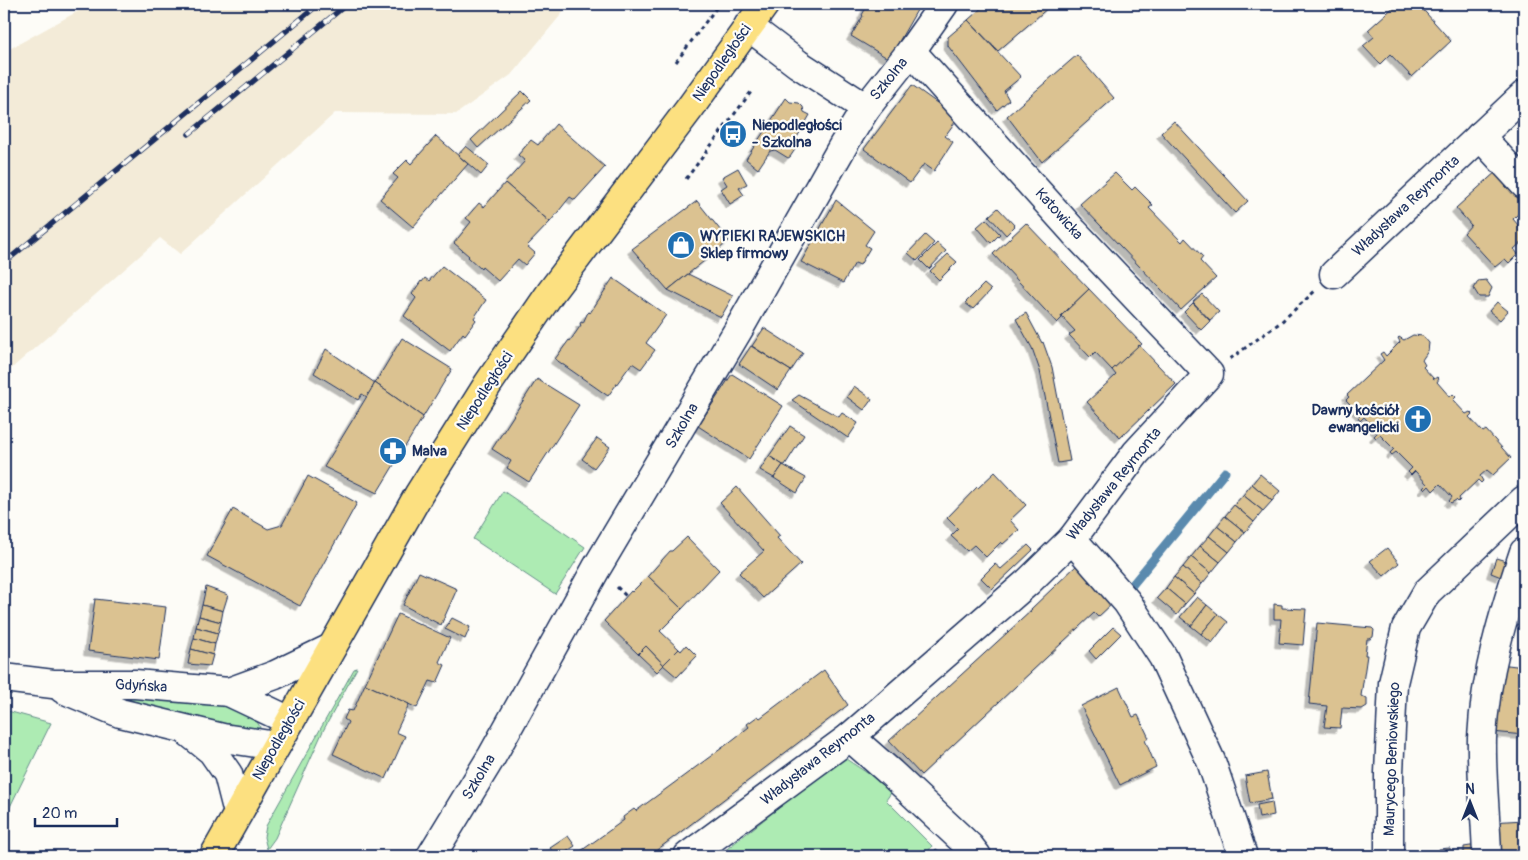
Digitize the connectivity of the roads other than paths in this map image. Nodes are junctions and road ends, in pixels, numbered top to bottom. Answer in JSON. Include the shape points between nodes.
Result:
{"nodes":[{"id":1,"x":765,"y":4,"type":"edge"},
{"id":2,"x":944,"y":4,"type":"edge"},
{"id":3,"x":748,"y":26,"type":"junction"},
{"id":4,"x":911,"y":51,"type":"junction"},
{"id":5,"x":1524,"y":95,"type":"edge"},
{"id":6,"x":866,"y":108,"type":"junction"},
{"id":7,"x":1480,"y":136,"type":"junction"},
{"id":8,"x":1524,"y":184,"type":"edge"},
{"id":9,"x":1334,"y":274,"type":"road end"},
{"id":10,"x":1208,"y":374,"type":"joint"},
{"id":11,"x":1524,"y":500,"type":"edge"},
{"id":12,"x":1072,"y":539,"type":"junction"},
{"id":13,"x":1524,"y":552,"type":"edge"},
{"id":14,"x":331,"y":648,"type":"junction"},
{"id":15,"x":4,"y":678,"type":"edge"},
{"id":16,"x":52,"y":684,"type":"junction"},
{"id":17,"x":229,"y":692,"type":"junction"},
{"id":18,"x":290,"y":721,"type":"junction"},
{"id":19,"x":186,"y":730,"type":"junction"},
{"id":20,"x":850,"y":737,"type":"junction"},
{"id":21,"x":276,"y":746,"type":"junction"},
{"id":22,"x":238,"y":813,"type":"junction"},
{"id":23,"x":214,"y":856,"type":"edge"},
{"id":24,"x":431,"y":856,"type":"edge"},
{"id":25,"x":688,"y":856,"type":"edge"},
{"id":26,"x":977,"y":856,"type":"edge"},
{"id":27,"x":1243,"y":856,"type":"edge"},
{"id":28,"x":1389,"y":856,"type":"edge"},
{"id":29,"x":1487,"y":856,"type":"edge"}],
"edges":[{"from":1,"to":3,"type":"main road","name":"Niepodległości"},
{"from":2,"to":4,"type":"street","name":"Szkolna"},
{"from":3,"to":6,"type":"street","via":[[798,64]]},
{"from":3,"to":14,"type":"main road","name":"Niepodległości","via":[[551,292],[488,384],[419,494]]},
{"from":4,"to":6,"type":"street","name":"Szkolna"},
{"from":4,"to":10,"type":"street","name":"Katowicka","via":[[1074,232]]},
{"from":5,"to":7,"type":"street","name":"Władysława Reymonta"},
{"from":6,"to":24,"type":"street","name":"Szkolna"},
{"from":7,"to":8,"type":"street"},
{"from":7,"to":9,"type":"street","name":"Władysława Reymonta"},
{"from":10,"to":12,"type":"street","name":"Władysława Reymonta","via":[[1136,453]]},
{"from":11,"to":28,"type":"street","name":"Maurycego Beniowskiego","via":[[1427,592],[1406,628],[1393,683]]},
{"from":12,"to":20,"type":"street","name":"Władysława Reymonta","via":[[1028,582]]},
{"from":12,"to":27,"type":"street","via":[[1127,602],[1163,657],[1211,761]]},
{"from":13,"to":29,"type":"street","via":[[1508,600],[1487,686],[1482,739]]},
{"from":14,"to":17,"type":"street","name":"Gdyńska","via":[[275,675]]},
{"from":14,"to":18,"type":"main road","name":"Niepodległości"},
{"from":15,"to":16,"type":"street","name":"Gdyńska"},
{"from":16,"to":17,"type":"street","name":"Gdyńska","via":[[135,684]]},
{"from":16,"to":19,"type":"street","name":"Gdyńska","via":[[120,713]]},
{"from":17,"to":18,"type":"street","name":"Gdyńska"},
{"from":18,"to":21,"type":"main road","name":"Niepodległości"},
{"from":19,"to":21,"type":"street","name":"Gdyńska"},
{"from":19,"to":22,"type":"street","name":"Gdyńska","via":[[212,751],[228,774]]},
{"from":20,"to":25,"type":"street","name":"Władysława Reymonta"},
{"from":20,"to":26,"type":"street"},
{"from":21,"to":22,"type":"main road","name":"Niepodległości"},
{"from":22,"to":23,"type":"main road","name":"Niepodległości"}]}
